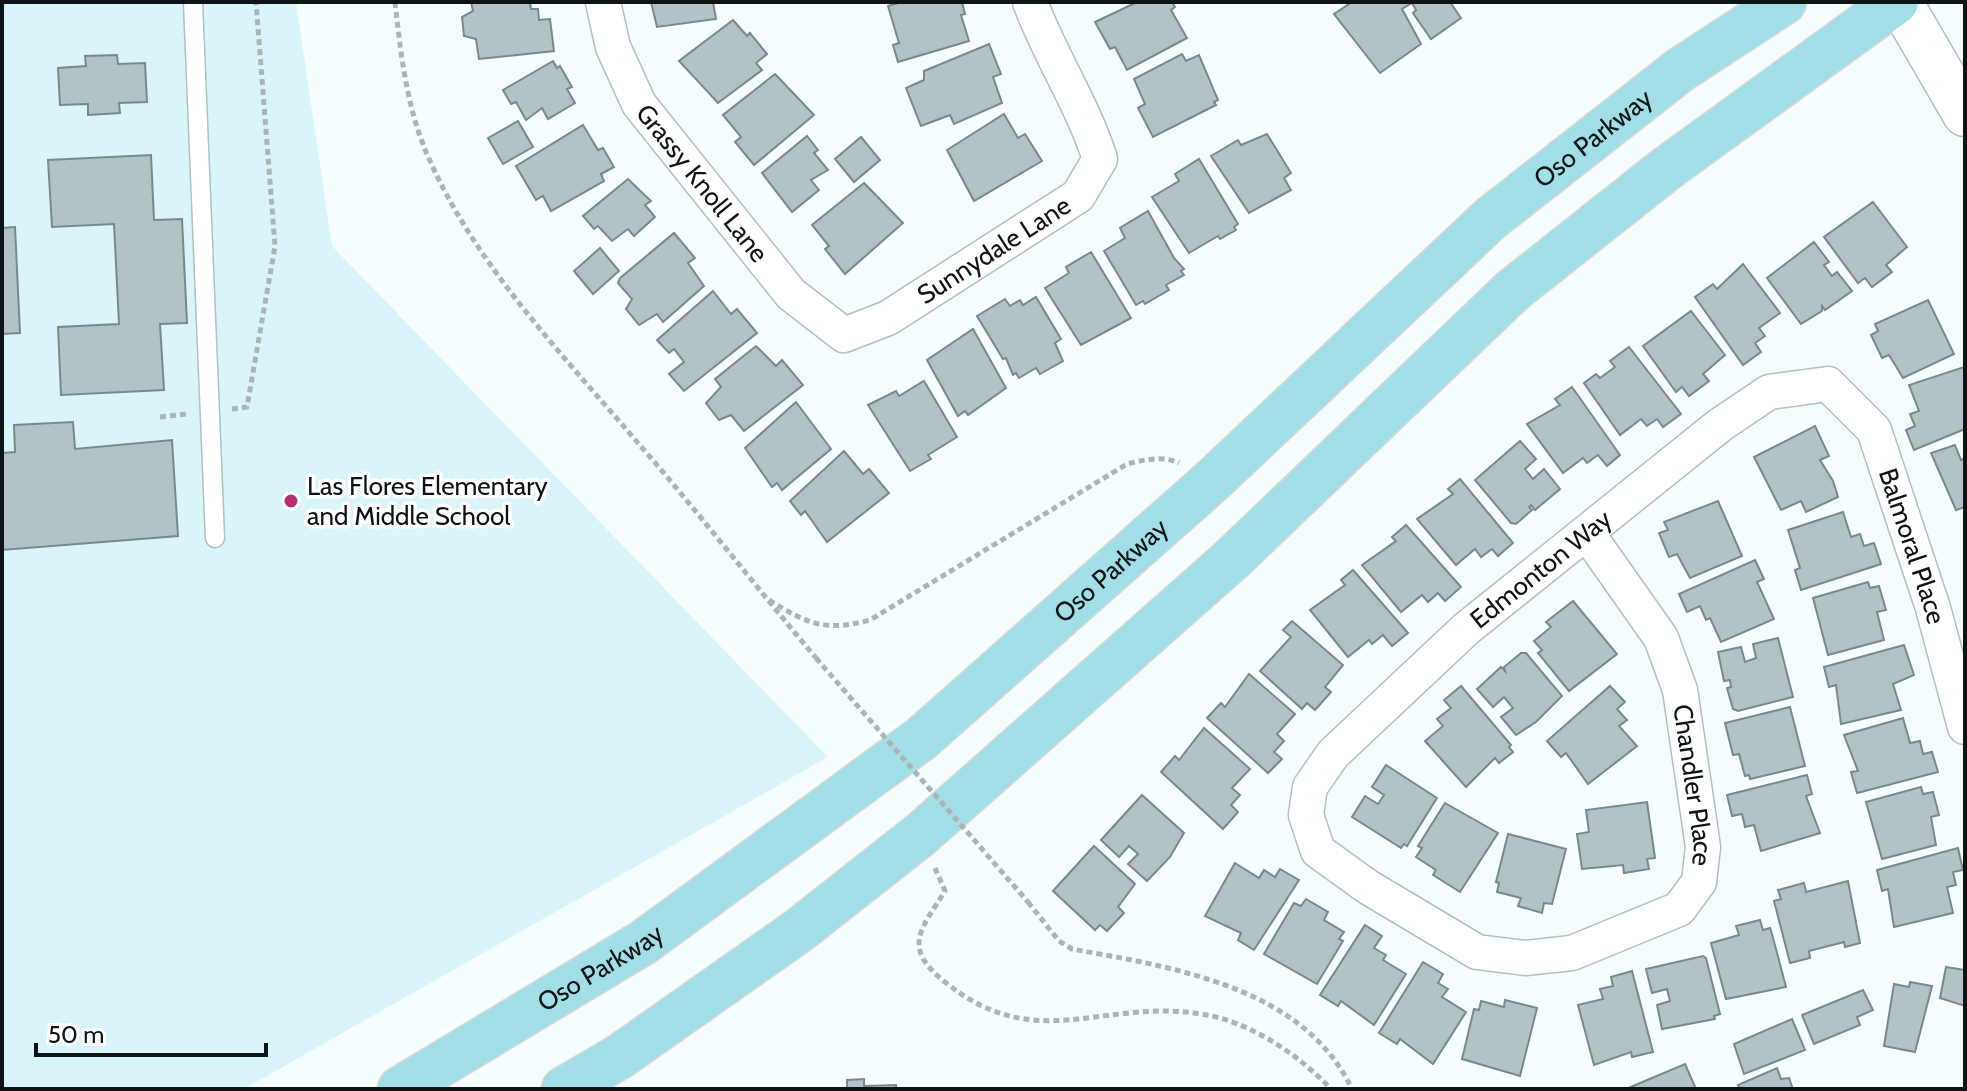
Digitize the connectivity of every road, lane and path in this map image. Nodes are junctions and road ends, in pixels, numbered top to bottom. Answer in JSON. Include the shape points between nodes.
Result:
{"nodes":[{"id":1,"x":193,"y":2,"type":"edge"},
{"id":2,"x":256,"y":2,"type":"edge"},
{"id":3,"x":395,"y":2,"type":"edge"},
{"id":4,"x":603,"y":2,"type":"edge"},
{"id":5,"x":1030,"y":2,"type":"edge"},
{"id":6,"x":1784,"y":2,"type":"edge"},
{"id":7,"x":1898,"y":2,"type":"edge"},
{"id":8,"x":1965,"y":114,"type":"edge"},
{"id":9,"x":844,"y":335,"type":"joint"},
{"id":10,"x":1828,"y":384,"type":"joint"},
{"id":11,"x":212,"y":411,"type":"junction"},
{"id":12,"x":160,"y":417,"type":"dead end"},
{"id":13,"x":1213,"y":480,"type":"junction"},
{"id":14,"x":1587,"y":533,"type":"junction"},
{"id":15,"x":215,"y":538,"type":"dead end"},
{"id":16,"x":765,"y":598,"type":"junction"},
{"id":17,"x":1965,"y":727,"type":"edge"},
{"id":18,"x":1306,"y":815,"type":"joint"},
{"id":19,"x":920,"y":835,"type":"junction"},
{"id":20,"x":400,"y":1089,"type":"edge"},
{"id":21,"x":564,"y":1089,"type":"edge"},
{"id":22,"x":1331,"y":1089,"type":"edge"},
{"id":23,"x":1352,"y":1089,"type":"edge"}],
"edges":[{"from":1,"to":11,"type":"lane"},
{"from":2,"to":11,"type":"path","via":[[275,246],[247,407]]},
{"from":3,"to":16,"type":"path","via":[[409,102],[429,160],[456,212],[567,362]]},
{"from":4,"to":9,"type":"street","name":"Grassy Knoll Lane","via":[[613,47],[639,104],[791,294]]},
{"from":5,"to":9,"type":"street","name":"Sunnydale Lane","via":[[1087,120],[1100,159],[1078,196],[888,318]]},
{"from":6,"to":13,"type":"main road","name":"Oso Parkway","via":[[1680,70],[1490,219]]},
{"from":7,"to":8,"type":"street"},
{"from":7,"to":19,"type":"main road","via":[[1666,169],[1512,291],[1232,559]]},
{"from":10,"to":14,"type":"street","name":"Edmonton Way","via":[[1769,392]]},
{"from":10,"to":17,"type":"street","name":"Balmoral Place","via":[[1874,430],[1933,608]]},
{"from":11,"to":12,"type":"path"},
{"from":11,"to":15,"type":"lane"},
{"from":13,"to":16,"type":"path","via":[[1170,459],[1127,464],[870,620],[825,626],[801,621]]},
{"from":13,"to":20,"type":"main road","name":"Oso Parkway","via":[[885,766],[644,942]]},
{"from":14,"to":18,"type":"street","name":"Edmonton Way","via":[[1466,629],[1333,754],[1310,787]]},
{"from":14,"to":18,"type":"street","name":"Chandler Place","via":[[1661,638],[1680,690],[1703,847],[1699,882],[1679,909],[1572,953],[1525,958],[1477,952],[1318,851]]},
{"from":16,"to":23,"type":"path","bridge":true,"via":[[1059,941],[1072,949],[1230,986],[1280,1012],[1321,1045]]},
{"from":19,"to":21,"type":"main road","via":[[798,931],[619,1057]]},
{"from":19,"to":22,"type":"path","via":[[945,891],[919,931],[918,950],[927,968],[959,994],[992,1012],[1034,1022],[1170,1010],[1205,1014],[1243,1025],[1285,1050]]}]}
